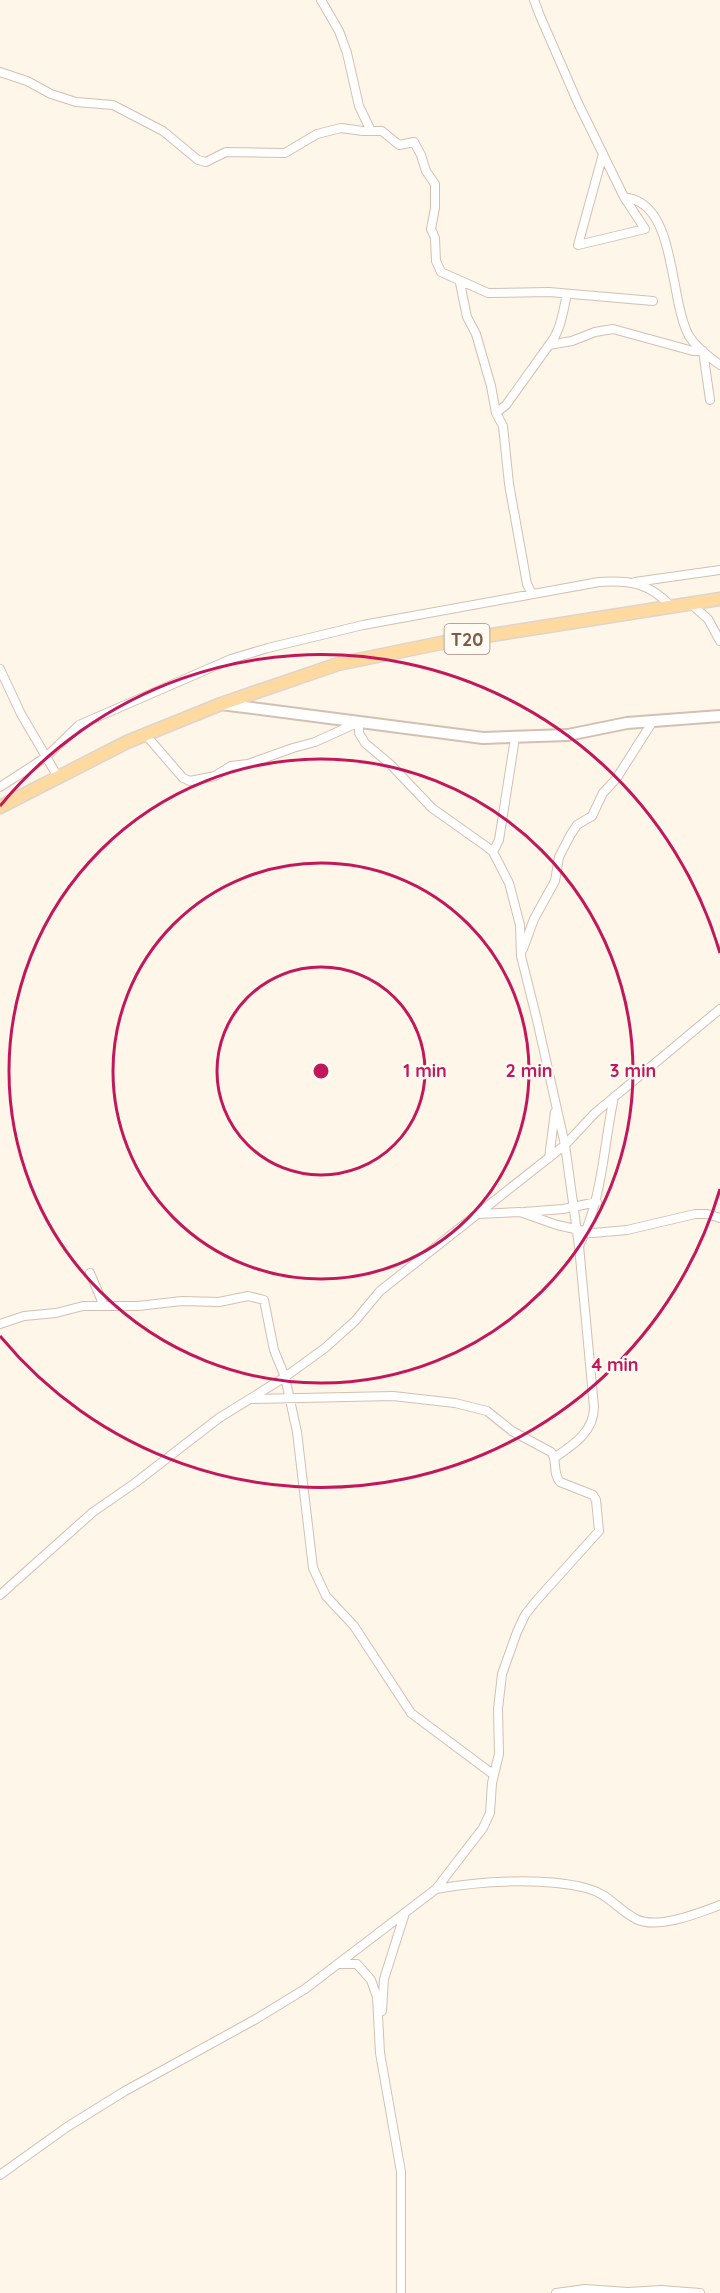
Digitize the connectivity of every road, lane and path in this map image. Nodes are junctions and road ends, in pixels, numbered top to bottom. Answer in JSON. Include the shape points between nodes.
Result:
{"nodes":[{"id":1,"x":321,"y":0,"type":"edge"},
{"id":2,"x":534,"y":0,"type":"edge"},
{"id":3,"x":0,"y":72,"type":"edge"},
{"id":4,"x":371,"y":131,"type":"junction"},
{"id":5,"x":603,"y":154,"type":"junction"},
{"id":6,"x":624,"y":197,"type":"junction"},
{"id":7,"x":460,"y":283,"type":"junction"},
{"id":8,"x":567,"y":294,"type":"junction"},
{"id":9,"x":653,"y":301,"type":"dead end"},
{"id":10,"x":549,"y":345,"type":"junction"},
{"id":11,"x":703,"y":351,"type":"junction"},
{"id":12,"x":720,"y":365,"type":"edge"},
{"id":13,"x":710,"y":400,"type":"dead end"},
{"id":14,"x":496,"y":413,"type":"junction"},
{"id":15,"x":720,"y":570,"type":"edge"},
{"id":16,"x":635,"y":582,"type":"junction"},
{"id":17,"x":532,"y":594,"type":"junction"},
{"id":18,"x":720,"y":599,"type":"edge"},
{"id":19,"x":691,"y":604,"type":"junction"},
{"id":20,"x":672,"y":607,"type":"junction"},
{"id":21,"x":720,"y":641,"type":"edge"},
{"id":22,"x":0,"y":669,"type":"edge"},
{"id":23,"x":221,"y":704,"type":"junction"},
{"id":24,"x":720,"y":716,"type":"edge"},
{"id":25,"x":653,"y":721,"type":"junction"},
{"id":26,"x":359,"y":722,"type":"junction"},
{"id":27,"x":145,"y":734,"type":"junction"},
{"id":28,"x":515,"y":738,"type":"junction"},
{"id":29,"x":46,"y":757,"type":"junction"},
{"id":30,"x":58,"y":777,"type":"junction"},
{"id":31,"x":0,"y":787,"type":"edge"},
{"id":32,"x":0,"y":807,"type":"edge"},
{"id":33,"x":493,"y":852,"type":"junction"},
{"id":34,"x":521,"y":956,"type":"junction"},
{"id":35,"x":720,"y":1009,"type":"edge"},
{"id":36,"x":614,"y":1097,"type":"junction"},
{"id":37,"x":555,"y":1104,"type":"junction"},
{"id":38,"x":565,"y":1145,"type":"junction"},
{"id":39,"x":549,"y":1158,"type":"junction"},
{"id":40,"x":597,"y":1202,"type":"junction"},
{"id":41,"x":574,"y":1207,"type":"junction"},
{"id":42,"x":520,"y":1212,"type":"junction"},
{"id":43,"x":477,"y":1214,"type":"junction"},
{"id":44,"x":720,"y":1218,"type":"edge"},
{"id":45,"x":577,"y":1229,"type":"junction"},
{"id":46,"x":586,"y":1232,"type":"junction"},
{"id":47,"x":579,"y":1246,"type":"junction"},
{"id":48,"x":90,"y":1272,"type":"dead end"},
{"id":49,"x":104,"y":1306,"type":"junction"},
{"id":50,"x":0,"y":1324,"type":"edge"},
{"id":51,"x":285,"y":1377,"type":"junction"},
{"id":52,"x":251,"y":1399,"type":"junction"},
{"id":53,"x":289,"y":1399,"type":"junction"},
{"id":54,"x":554,"y":1458,"type":"junction"},
{"id":55,"x":0,"y":1595,"type":"edge"},
{"id":56,"x":494,"y":1775,"type":"junction"},
{"id":57,"x":436,"y":1889,"type":"junction"},
{"id":58,"x":720,"y":1905,"type":"edge"},
{"id":59,"x":405,"y":1913,"type":"junction"},
{"id":60,"x":336,"y":1965,"type":"junction"},
{"id":61,"x":379,"y":2021,"type":"junction"},
{"id":62,"x":0,"y":2175,"type":"edge"},
{"id":63,"x":401,"y":2293,"type":"edge"},
{"id":64,"x":556,"y":2293,"type":"edge"},
{"id":65,"x":700,"y":2293,"type":"edge"}],
"edges":[{"from":1,"to":4,"type":"street","via":[[339,31],[359,106]]},
{"from":2,"to":5,"type":"street"},
{"from":3,"to":4,"type":"street","via":[[69,100],[113,105],[171,136],[201,161],[208,162],[226,152],[285,153],[317,134],[340,128]]},
{"from":4,"to":7,"type":"street","via":[[382,131],[399,145],[414,142],[436,186],[431,228],[436,261],[441,272]]},
{"from":5,"to":6,"type":"street"},
{"from":5,"to":6,"type":"street","via":[[578,245],[645,229]]},
{"from":6,"to":11,"type":"street","via":[[642,203],[663,234],[681,319],[691,339]]},
{"from":7,"to":8,"type":"street","via":[[488,293]]},
{"from":7,"to":14,"type":"street"},
{"from":8,"to":9,"type":"street"},
{"from":8,"to":10,"type":"street","via":[[555,338]]},
{"from":10,"to":11,"type":"street","via":[[613,329]]},
{"from":10,"to":14,"type":"street"},
{"from":11,"to":12,"type":"street"},
{"from":11,"to":13,"type":"street"},
{"from":14,"to":17,"type":"street","via":[[503,426],[509,484]]},
{"from":15,"to":16,"type":"street"},
{"from":16,"to":17,"type":"street","via":[[599,582]]},
{"from":16,"to":20,"type":"street","via":[[660,594]]},
{"from":17,"to":29,"type":"street","via":[[363,625],[231,659],[79,725]]},
{"from":18,"to":19,"type":"main road","number":"T20"},
{"from":19,"to":20,"type":"main road","number":"T20"},
{"from":19,"to":21,"type":"street","via":[[708,619]]},
{"from":20,"to":23,"type":"main road","number":"T20","via":[[441,643],[338,664]]},
{"from":22,"to":29,"type":"street"},
{"from":23,"to":26,"type":"street"},
{"from":23,"to":27,"type":"main road","number":"T20"},
{"from":24,"to":25,"type":"street"},
{"from":25,"to":28,"type":"street","via":[[568,735]]},
{"from":25,"to":34,"type":"street","via":[[603,793],[592,816],[571,834],[559,857],[555,881],[531,926]]},
{"from":26,"to":27,"type":"street","via":[[315,742],[190,781]]},
{"from":26,"to":28,"type":"street","via":[[483,738]]},
{"from":26,"to":33,"type":"street","via":[[359,733],[365,743],[429,806]]},
{"from":27,"to":30,"type":"main road","number":"T20"},
{"from":28,"to":33,"type":"street","via":[[499,840]]},
{"from":29,"to":30,"type":"street"},
{"from":29,"to":31,"type":"street"},
{"from":30,"to":32,"type":"main road","number":"T20"},
{"from":33,"to":34,"type":"street","via":[[509,883],[520,925]]},
{"from":34,"to":37,"type":"street"},
{"from":35,"to":36,"type":"street"},
{"from":36,"to":38,"type":"street"},
{"from":36,"to":40,"type":"street"},
{"from":37,"to":38,"type":"street"},
{"from":37,"to":39,"type":"street"},
{"from":38,"to":39,"type":"street"},
{"from":38,"to":41,"type":"street"},
{"from":39,"to":43,"type":"street"},
{"from":40,"to":41,"type":"street"},
{"from":40,"to":46,"type":"street"},
{"from":41,"to":42,"type":"street"},
{"from":41,"to":45,"type":"street"},
{"from":42,"to":43,"type":"street"},
{"from":42,"to":45,"type":"street"},
{"from":43,"to":51,"type":"street","via":[[380,1291],[345,1332]]},
{"from":44,"to":46,"type":"street","via":[[695,1214],[612,1233]]},
{"from":45,"to":46,"type":"street"},
{"from":45,"to":47,"type":"street"},
{"from":46,"to":47,"type":"street"},
{"from":47,"to":54,"type":"street","via":[[594,1415],[582,1437]]},
{"from":48,"to":49,"type":"street"},
{"from":49,"to":50,"type":"street","via":[[82,1306]]},
{"from":49,"to":51,"type":"street","via":[[261,1298],[266,1304],[274,1350]]},
{"from":51,"to":52,"type":"street"},
{"from":51,"to":53,"type":"street"},
{"from":52,"to":53,"type":"street"},
{"from":52,"to":55,"type":"street","via":[[219,1418],[93,1512]]},
{"from":53,"to":54,"type":"street","via":[[393,1396],[455,1402],[487,1412],[551,1452]]},
{"from":53,"to":56,"type":"street","via":[[313,1568],[319,1584],[354,1626],[411,1713]]},
{"from":54,"to":56,"type":"street","via":[[558,1481],[595,1497],[599,1531],[536,1601],[517,1632],[502,1674],[499,1754]]},
{"from":56,"to":57,"type":"street","via":[[488,1820]]},
{"from":57,"to":58,"type":"street","via":[[478,1883],[568,1884],[603,1894],[645,1922],[687,1917]]},
{"from":57,"to":59,"type":"street"},
{"from":59,"to":60,"type":"street"},
{"from":59,"to":61,"type":"street","via":[[384,1979]]},
{"from":60,"to":61,"type":"street","via":[[357,1964],[364,1970],[377,1997]]},
{"from":60,"to":62,"type":"street","via":[[279,2006],[76,2121]]},
{"from":61,"to":63,"type":"street","via":[[380,2053],[400,2172]]},
{"from":64,"to":65,"type":"street","via":[[661,2289]]}]}
